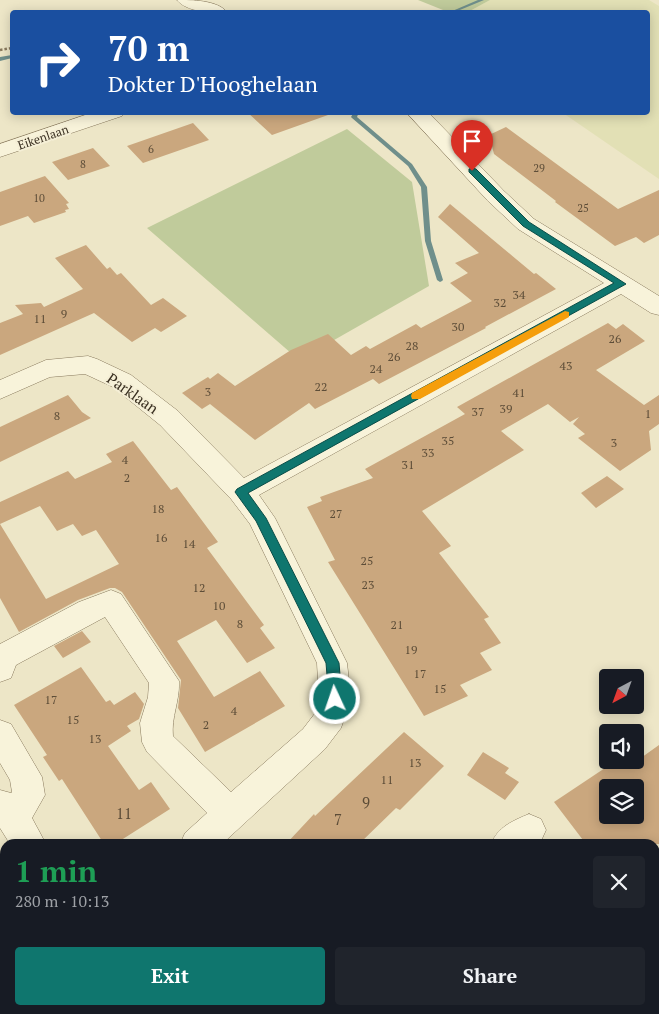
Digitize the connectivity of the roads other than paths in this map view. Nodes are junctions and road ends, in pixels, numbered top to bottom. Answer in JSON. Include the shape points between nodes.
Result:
{"nodes":[{"id":1,"x":186,"y":0,"type":"edge"},
{"id":2,"x":213,"y":10,"type":"edge"},
{"id":3,"x":106,"y":115,"type":"edge"},
{"id":4,"x":419,"y":115,"type":"edge"},
{"id":5,"x":0,"y":151,"type":"edge"},
{"id":6,"x":621,"y":284,"type":"junction"},
{"id":7,"x":659,"y":308,"type":"edge"},
{"id":8,"x":0,"y":390,"type":"edge"},
{"id":9,"x":241,"y":492,"type":"junction"},
{"id":10,"x":0,"y":669,"type":"edge"},
{"id":11,"x":0,"y":734,"type":"edge"},
{"id":12,"x":230,"y":814,"type":"junction"},
{"id":13,"x":14,"y":822,"type":"edge"},
{"id":14,"x":202,"y":839,"type":"edge"}],
"edges":[{"from":1,"to":2,"type":"street"},
{"from":3,"to":5,"type":"street","name":"Eikenlaan"},
{"from":4,"to":6,"type":"street","via":[[519,218]]},
{"from":6,"to":7,"type":"street"},
{"from":6,"to":9,"type":"street"},
{"from":8,"to":9,"type":"street","name":"Parklaan","via":[[46,368],[88,365],[122,381],[169,418]]},
{"from":9,"to":12,"type":"street","name":"Parklaan","via":[[261,518],[332,663],[335,699],[330,718],[314,740]]},
{"from":10,"to":12,"type":"street","via":[[3,657],[89,610],[111,602],[164,681],[164,697],[156,723],[158,742]]},
{"from":11,"to":13,"type":"street","via":[[26,777],[29,795]]},
{"from":12,"to":14,"type":"street","name":"Parklaan"}]}
